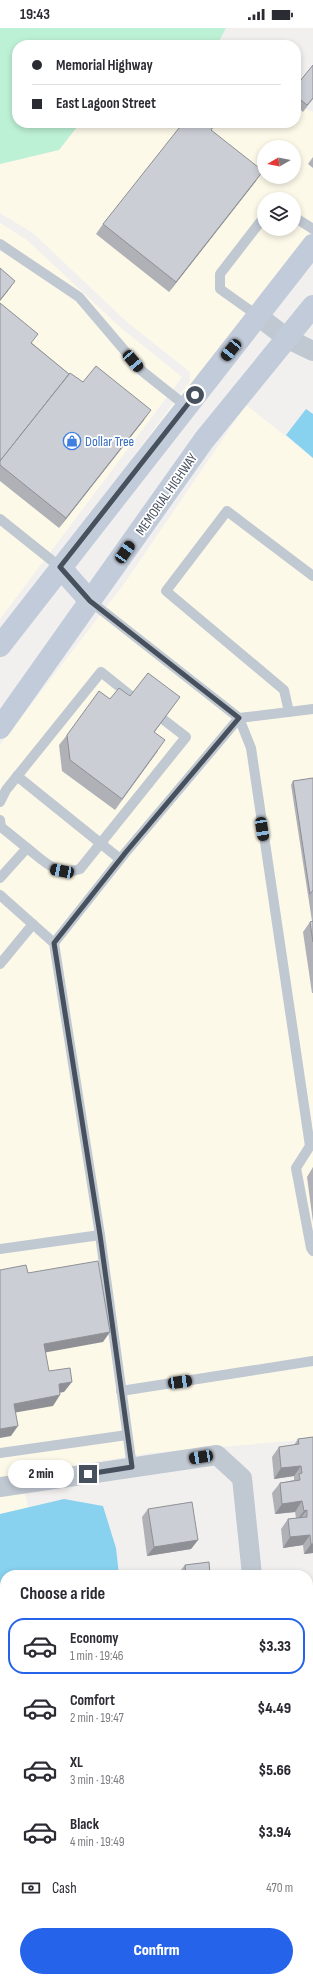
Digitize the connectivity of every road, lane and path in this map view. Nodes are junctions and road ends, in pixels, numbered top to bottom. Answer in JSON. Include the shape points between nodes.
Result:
{"nodes":[{"id":1,"x":301,"y":221,"type":"edge"},
{"id":2,"x":257,"y":226,"type":"edge"},
{"id":3,"x":313,"y":229,"type":"edge"},
{"id":4,"x":0,"y":244,"type":"edge"},
{"id":5,"x":313,"y":245,"type":"edge"},
{"id":6,"x":313,"y":306,"type":"edge"},
{"id":7,"x":258,"y":316,"type":"junction"},
{"id":8,"x":288,"y":339,"type":"junction"},
{"id":9,"x":313,"y":351,"type":"edge"},
{"id":10,"x":186,"y":406,"type":"junction"},
{"id":11,"x":0,"y":519,"type":"edge"},
{"id":12,"x":60,"y":567,"type":"junction"},
{"id":13,"x":313,"y":576,"type":"edge"},
{"id":14,"x":90,"y":601,"type":"junction"},
{"id":15,"x":0,"y":646,"type":"edge"},
{"id":16,"x":131,"y":696,"type":"edge"},
{"id":17,"x":313,"y":708,"type":"edge"},
{"id":18,"x":289,"y":712,"type":"junction"},
{"id":19,"x":239,"y":718,"type":"junction"},
{"id":20,"x":164,"y":720,"type":"edge"},
{"id":21,"x":0,"y":728,"type":"edge"},
{"id":22,"x":17,"y":776,"type":"junction"},
{"id":23,"x":0,"y":802,"type":"edge"},
{"id":24,"x":0,"y":820,"type":"edge"},
{"id":25,"x":100,"y":842,"type":"junction"},
{"id":26,"x":27,"y":848,"type":"junction"},
{"id":27,"x":120,"y":859,"type":"junction"},
{"id":28,"x":0,"y":878,"type":"edge"},
{"id":29,"x":0,"y":895,"type":"edge"},
{"id":30,"x":33,"y":924,"type":"junction"},
{"id":31,"x":54,"y":943,"type":"junction"},
{"id":32,"x":0,"y":964,"type":"edge"},
{"id":33,"x":100,"y":1235,"type":"junction"},
{"id":34,"x":0,"y":1249,"type":"edge"},
{"id":35,"x":313,"y":1251,"type":"edge"},
{"id":36,"x":313,"y":1361,"type":"edge"},
{"id":37,"x":121,"y":1391,"type":"junction"},
{"id":38,"x":127,"y":1435,"type":"junction"},
{"id":39,"x":0,"y":1453,"type":"edge"},
{"id":40,"x":132,"y":1467,"type":"junction"},
{"id":41,"x":0,"y":1487,"type":"edge"},
{"id":42,"x":251,"y":1570,"type":"edge"}],
"edges":[{"from":1,"to":3,"type":"lane"},
{"from":2,"to":7,"type":"lane","via":[[220,274],[220,289]]},
{"from":4,"to":10,"type":"lane","via":[[79,297],[142,371]]},
{"from":5,"to":7,"type":"main road"},
{"from":6,"to":8,"type":"main road","name":"MEMORIAL HIGHWAY"},
{"from":7,"to":8,"type":"street"},
{"from":7,"to":10,"type":"main road"},
{"from":8,"to":9,"type":"street"},
{"from":8,"to":14,"type":"main road","name":"MEMORIAL HIGHWAY","via":[[204,440]]},
{"from":10,"to":12,"type":"main road"},
{"from":11,"to":12,"type":"lane"},
{"from":12,"to":14,"type":"main road"},
{"from":12,"to":15,"type":"main road"},
{"from":13,"to":18,"type":"lane","via":[[227,511],[166,591],[284,690]]},
{"from":14,"to":19,"type":"lane"},
{"from":14,"to":21,"type":"main road","name":"MEMORIAL HIGHWAY"},
{"from":16,"to":22,"type":"lane","via":[[101,672]]},
{"from":17,"to":18,"type":"lane"},
{"from":18,"to":19,"type":"lane"},
{"from":19,"to":27,"type":"lane"},
{"from":19,"to":35,"type":"lane","via":[[251,748],[310,1146],[296,1168]]},
{"from":20,"to":25,"type":"lane","via":[[186,737]]},
{"from":22,"to":23,"type":"lane"},
{"from":22,"to":25,"type":"lane"},
{"from":24,"to":26,"type":"lane","via":[[1,827]]},
{"from":25,"to":26,"type":"lane","via":[[80,869],[70,872],[54,869]]},
{"from":25,"to":27,"type":"lane"},
{"from":26,"to":28,"type":"lane"},
{"from":27,"to":31,"type":"lane"},
{"from":29,"to":30,"type":"lane"},
{"from":30,"to":31,"type":"lane"},
{"from":30,"to":32,"type":"lane"},
{"from":31,"to":33,"type":"lane"},
{"from":33,"to":34,"type":"lane"},
{"from":33,"to":37,"type":"lane"},
{"from":36,"to":37,"type":"lane"},
{"from":37,"to":38,"type":"lane"},
{"from":38,"to":39,"type":"lane"},
{"from":38,"to":40,"type":"lane"},
{"from":40,"to":41,"type":"street"},
{"from":40,"to":42,"type":"street","via":[[217,1455],[242,1478]]}]}
